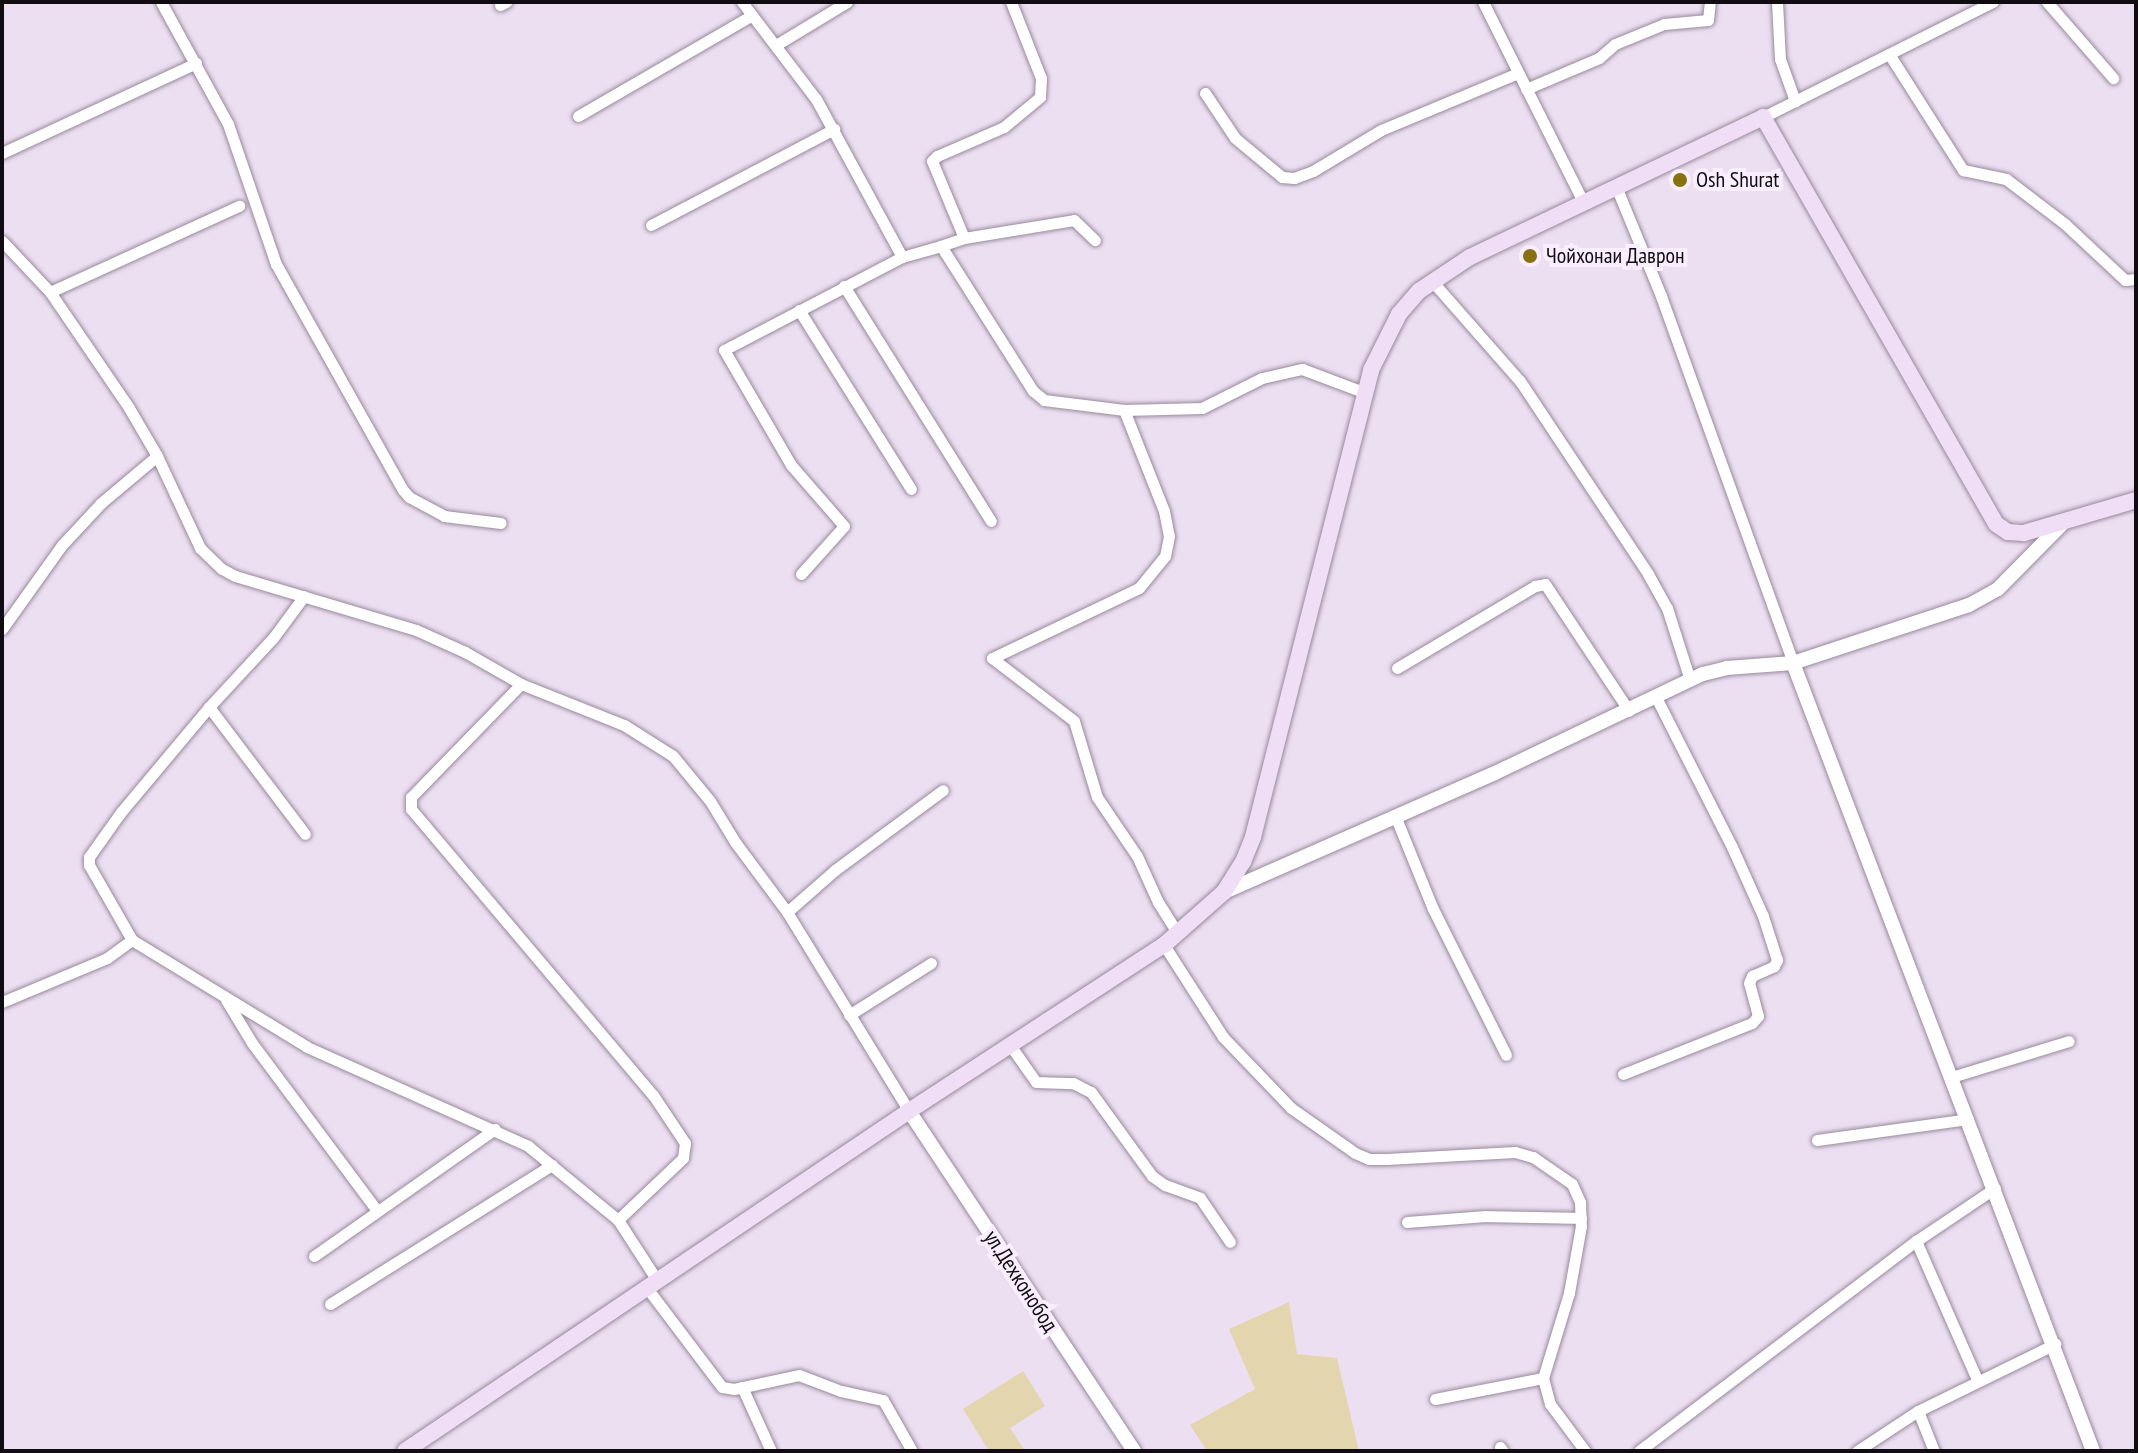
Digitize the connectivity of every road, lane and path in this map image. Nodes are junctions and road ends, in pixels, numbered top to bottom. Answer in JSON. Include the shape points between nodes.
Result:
{"nodes":[{"id":1,"x":161,"y":2,"type":"edge"},
{"id":2,"x":742,"y":2,"type":"edge"},
{"id":3,"x":847,"y":2,"type":"edge"},
{"id":4,"x":1011,"y":2,"type":"edge"},
{"id":5,"x":1483,"y":2,"type":"edge"},
{"id":6,"x":1710,"y":2,"type":"edge"},
{"id":7,"x":1777,"y":2,"type":"edge"},
{"id":8,"x":1993,"y":2,"type":"edge"},
{"id":9,"x":2047,"y":2,"type":"edge"},
{"id":10,"x":752,"y":15,"type":"junction"},
{"id":11,"x":776,"y":45,"type":"junction"},
{"id":12,"x":1889,"y":54,"type":"junction"},
{"id":13,"x":196,"y":63,"type":"junction"},
{"id":14,"x":1518,"y":73,"type":"junction"},
{"id":15,"x":2113,"y":78,"type":"dead end"},
{"id":16,"x":1526,"y":89,"type":"junction"},
{"id":17,"x":1205,"y":93,"type":"dead end"},
{"id":18,"x":1795,"y":101,"type":"junction"},
{"id":19,"x":578,"y":116,"type":"dead end"},
{"id":20,"x":1763,"y":117,"type":"junction"},
{"id":21,"x":834,"y":129,"type":"junction"},
{"id":22,"x":2,"y":153,"type":"edge"},
{"id":23,"x":1617,"y":189,"type":"junction"},
{"id":24,"x":1583,"y":202,"type":"junction"},
{"id":25,"x":239,"y":206,"type":"dead end"},
{"id":26,"x":651,"y":225,"type":"dead end"},
{"id":27,"x":964,"y":238,"type":"junction"},
{"id":28,"x":1095,"y":240,"type":"dead end"},
{"id":29,"x":2,"y":241,"type":"edge"},
{"id":30,"x":941,"y":246,"type":"junction"},
{"id":31,"x":902,"y":257,"type":"junction"},
{"id":32,"x":2136,"y":279,"type":"edge"},
{"id":33,"x":1432,"y":281,"type":"junction"},
{"id":34,"x":844,"y":286,"type":"junction"},
{"id":35,"x":50,"y":292,"type":"junction"},
{"id":36,"x":799,"y":310,"type":"junction"},
{"id":37,"x":1363,"y":392,"type":"junction"},
{"id":38,"x":1124,"y":410,"type":"junction"},
{"id":39,"x":157,"y":456,"type":"junction"},
{"id":40,"x":911,"y":489,"type":"dead end"},
{"id":41,"x":2136,"y":500,"type":"edge"},
{"id":42,"x":991,"y":521,"type":"dead end"},
{"id":43,"x":501,"y":523,"type":"dead end"},
{"id":44,"x":2063,"y":523,"type":"junction"},
{"id":45,"x":801,"y":574,"type":"dead end"},
{"id":46,"x":304,"y":596,"type":"junction"},
{"id":47,"x":2,"y":629,"type":"edge"},
{"id":48,"x":1793,"y":663,"type":"junction"},
{"id":49,"x":1397,"y":668,"type":"dead end"},
{"id":50,"x":1690,"y":680,"type":"junction"},
{"id":51,"x":521,"y":684,"type":"junction"},
{"id":52,"x":1656,"y":697,"type":"junction"},
{"id":53,"x":209,"y":707,"type":"junction"},
{"id":54,"x":1629,"y":711,"type":"junction"},
{"id":55,"x":943,"y":790,"type":"dead end"},
{"id":56,"x":1396,"y":818,"type":"junction"},
{"id":57,"x":305,"y":834,"type":"dead end"},
{"id":58,"x":1224,"y":892,"type":"junction"},
{"id":59,"x":787,"y":912,"type":"junction"},
{"id":60,"x":1178,"y":934,"type":"junction"},
{"id":61,"x":132,"y":940,"type":"junction"},
{"id":62,"x":1164,"y":945,"type":"junction"},
{"id":63,"x":931,"y":963,"type":"dead end"},
{"id":64,"x":224,"y":996,"type":"junction"},
{"id":65,"x":2,"y":1001,"type":"edge"},
{"id":66,"x":849,"y":1015,"type":"junction"},
{"id":67,"x":2069,"y":1041,"type":"dead end"},
{"id":68,"x":1010,"y":1045,"type":"junction"},
{"id":69,"x":1506,"y":1055,"type":"dead end"},
{"id":70,"x":1623,"y":1074,"type":"dead end"},
{"id":71,"x":1952,"y":1077,"type":"junction"},
{"id":72,"x":909,"y":1111,"type":"junction"},
{"id":73,"x":1968,"y":1119,"type":"junction"},
{"id":74,"x":495,"y":1129,"type":"junction"},
{"id":75,"x":1817,"y":1140,"type":"dead end"},
{"id":76,"x":552,"y":1165,"type":"junction"},
{"id":77,"x":1995,"y":1188,"type":"junction"},
{"id":78,"x":377,"y":1211,"type":"junction"},
{"id":79,"x":1581,"y":1218,"type":"junction"},
{"id":80,"x":618,"y":1220,"type":"junction"},
{"id":81,"x":1407,"y":1222,"type":"dead end"},
{"id":82,"x":1916,"y":1241,"type":"junction"},
{"id":83,"x":1230,"y":1242,"type":"dead end"},
{"id":84,"x":314,"y":1256,"type":"dead end"},
{"id":85,"x":652,"y":1284,"type":"junction"},
{"id":86,"x":330,"y":1304,"type":"dead end"},
{"id":87,"x":2055,"y":1344,"type":"junction"},
{"id":88,"x":1543,"y":1378,"type":"junction"},
{"id":89,"x":1977,"y":1379,"type":"junction"},
{"id":90,"x":742,"y":1387,"type":"junction"},
{"id":91,"x":1435,"y":1399,"type":"dead end"},
{"id":92,"x":1918,"y":1411,"type":"junction"},
{"id":93,"x":405,"y":1451,"type":"edge"},
{"id":94,"x":771,"y":1451,"type":"edge"},
{"id":95,"x":912,"y":1451,"type":"edge"},
{"id":96,"x":1134,"y":1451,"type":"edge"},
{"id":97,"x":1585,"y":1451,"type":"edge"},
{"id":98,"x":1639,"y":1451,"type":"edge"},
{"id":99,"x":1857,"y":1451,"type":"edge"},
{"id":100,"x":1934,"y":1451,"type":"edge"},
{"id":101,"x":2093,"y":1451,"type":"edge"}],
"edges":[{"from":1,"to":13,"type":"street"},
{"from":2,"to":10,"type":"street"},
{"from":3,"to":11,"type":"street"},
{"from":4,"to":27,"type":"street","via":[[1043,88],[1040,97],[1004,127],[933,158]]},
{"from":5,"to":14,"type":"street"},
{"from":6,"to":16,"type":"street","via":[[1708,20],[1664,24]]},
{"from":7,"to":18,"type":"street","via":[[1780,59]]},
{"from":8,"to":12,"type":"street"},
{"from":9,"to":15,"type":"street"},
{"from":10,"to":11,"type":"street"},
{"from":10,"to":19,"type":"street"},
{"from":11,"to":21,"type":"street"},
{"from":12,"to":18,"type":"street"},
{"from":12,"to":32,"type":"street","via":[[1963,170],[2006,179],[2125,280]]},
{"from":13,"to":22,"type":"street"},
{"from":13,"to":43,"type":"street","via":[[246,168],[276,264],[403,490],[444,516]]},
{"from":14,"to":16,"type":"street"},
{"from":14,"to":17,"type":"street","via":[[1381,130],[1300,177],[1282,177],[1258,159],[1235,138]]},
{"from":16,"to":24,"type":"street"},
{"from":18,"to":20,"type":"street"},
{"from":20,"to":23,"type":"main road"},
{"from":20,"to":44,"type":"main road","via":[[1996,524],[2024,533]]},
{"from":21,"to":26,"type":"street"},
{"from":21,"to":31,"type":"street"},
{"from":23,"to":24,"type":"main road"},
{"from":23,"to":48,"type":"street","via":[[1661,296]]},
{"from":24,"to":33,"type":"main road"},
{"from":25,"to":35,"type":"street"},
{"from":27,"to":28,"type":"street","via":[[1074,220]]},
{"from":27,"to":30,"type":"street"},
{"from":29,"to":35,"type":"street"},
{"from":30,"to":31,"type":"street"},
{"from":30,"to":38,"type":"street","via":[[1037,396]]},
{"from":31,"to":34,"type":"street"},
{"from":33,"to":37,"type":"main road","via":[[1399,314]]},
{"from":33,"to":50,"type":"street","via":[[1528,391],[1648,574],[1667,608]]},
{"from":34,"to":36,"type":"street"},
{"from":34,"to":42,"type":"street"},
{"from":35,"to":39,"type":"street"},
{"from":36,"to":40,"type":"street"},
{"from":36,"to":45,"type":"street","via":[[724,350],[791,465],[844,526]]},
{"from":37,"to":38,"type":"street","via":[[1302,369],[1262,378],[1202,408]]},
{"from":37,"to":58,"type":"main road","via":[[1253,837]]},
{"from":38,"to":60,"type":"street","via":[[1164,511],[1169,536],[1165,556],[1139,588],[992,658],[1074,721],[1097,797],[1137,856]]},
{"from":39,"to":46,"type":"street","via":[[184,520],[211,560],[235,576]]},
{"from":39,"to":47,"type":"street","via":[[62,545]]},
{"from":41,"to":44,"type":"main road"},
{"from":44,"to":48,"type":"street","via":[[1998,589],[1969,605]]},
{"from":46,"to":51,"type":"street","via":[[416,630]]},
{"from":46,"to":53,"type":"street"},
{"from":48,"to":50,"type":"street","via":[[1727,668]]},
{"from":48,"to":71,"type":"street"},
{"from":49,"to":54,"type":"street","via":[[1545,584]]},
{"from":50,"to":52,"type":"street"},
{"from":51,"to":59,"type":"street","via":[[624,725],[673,756]]},
{"from":51,"to":80,"type":"street","via":[[411,797],[411,809],[653,1095],[685,1143],[683,1158]]},
{"from":52,"to":54,"type":"street"},
{"from":52,"to":70,"type":"street","via":[[1732,847],[1777,960],[1749,983],[1758,1016],[1752,1023]]},
{"from":53,"to":57,"type":"street"},
{"from":53,"to":61,"type":"street","via":[[89,857]]},
{"from":54,"to":56,"type":"street"},
{"from":55,"to":59,"type":"street"},
{"from":56,"to":58,"type":"street"},
{"from":56,"to":69,"type":"street","via":[[1433,909]]},
{"from":58,"to":60,"type":"main road"},
{"from":59,"to":66,"type":"street"},
{"from":60,"to":62,"type":"main road"},
{"from":61,"to":64,"type":"street"},
{"from":61,"to":65,"type":"street","via":[[107,958]]},
{"from":62,"to":68,"type":"main road"},
{"from":62,"to":79,"type":"street","via":[[1223,1037],[1291,1108],[1343,1145],[1369,1159],[1526,1155],[1572,1184]]},
{"from":63,"to":66,"type":"street"},
{"from":64,"to":74,"type":"street","via":[[307,1047]]},
{"from":64,"to":78,"type":"street","via":[[252,1043]]},
{"from":66,"to":72,"type":"street"},
{"from":67,"to":71,"type":"street"},
{"from":68,"to":72,"type":"main road"},
{"from":68,"to":83,"type":"street","via":[[1036,1082],[1073,1083],[1091,1092],[1152,1176],[1200,1198]]},
{"from":71,"to":73,"type":"street"},
{"from":72,"to":85,"type":"main road"},
{"from":72,"to":96,"type":"street","name":"ул.Дехконобод"},
{"from":73,"to":75,"type":"street"},
{"from":73,"to":77,"type":"street"},
{"from":74,"to":76,"type":"street"},
{"from":74,"to":78,"type":"street"},
{"from":76,"to":80,"type":"street"},
{"from":76,"to":86,"type":"street"},
{"from":77,"to":82,"type":"street"},
{"from":77,"to":87,"type":"street"},
{"from":78,"to":84,"type":"street"},
{"from":79,"to":81,"type":"street","via":[[1486,1216]]},
{"from":79,"to":88,"type":"street","via":[[1569,1293]]},
{"from":80,"to":85,"type":"street"},
{"from":82,"to":89,"type":"street"},
{"from":82,"to":98,"type":"street"},
{"from":85,"to":90,"type":"street","via":[[722,1387]]},
{"from":85,"to":93,"type":"main road"},
{"from":87,"to":89,"type":"street"},
{"from":87,"to":101,"type":"street"},
{"from":88,"to":91,"type":"street"},
{"from":88,"to":97,"type":"street","via":[[1550,1404]]},
{"from":89,"to":92,"type":"street"},
{"from":90,"to":94,"type":"street"},
{"from":90,"to":95,"type":"street","via":[[793,1375],[883,1400]]},
{"from":92,"to":99,"type":"street"},
{"from":92,"to":100,"type":"street"}]}
